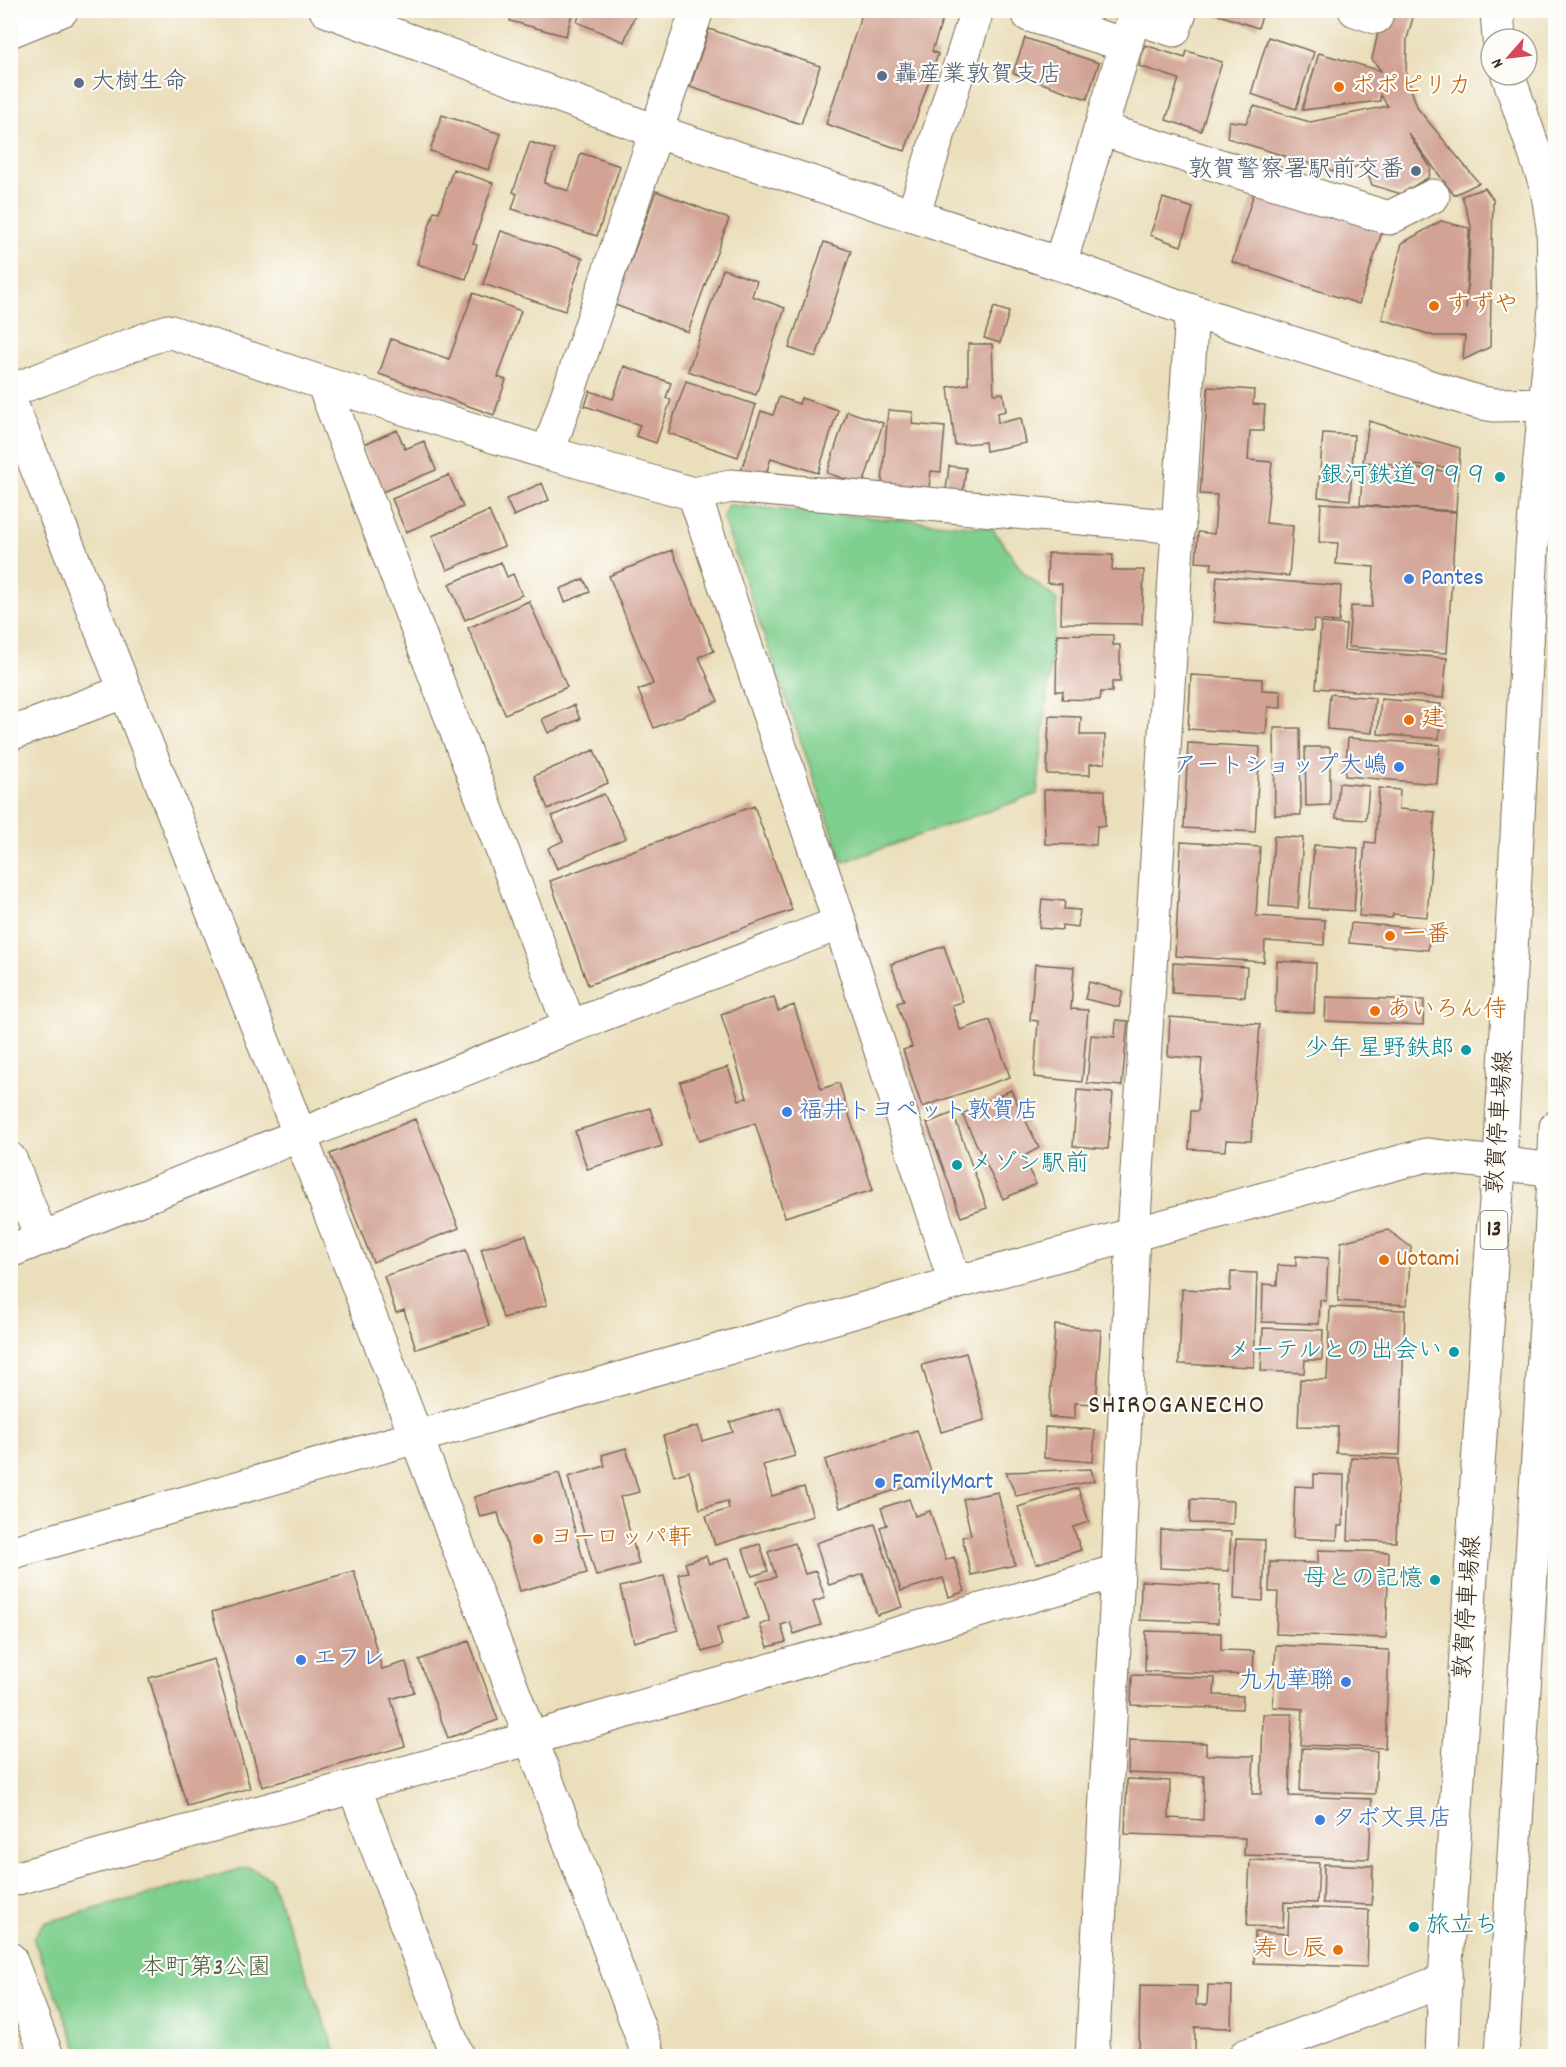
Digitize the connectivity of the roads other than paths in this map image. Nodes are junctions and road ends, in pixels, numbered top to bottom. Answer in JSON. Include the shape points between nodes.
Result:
{"nodes":[{"id":1,"x":62,"y":10,"type":"edge"},
{"id":2,"x":326,"y":10,"type":"edge"},
{"id":3,"x":697,"y":10,"type":"edge"},
{"id":4,"x":977,"y":10,"type":"edge"},
{"id":5,"x":1181,"y":10,"type":"edge"},
{"id":6,"x":1497,"y":10,"type":"edge"},
{"id":7,"x":1029,"y":15,"type":"dead end"},
{"id":8,"x":1132,"y":24,"type":"edge"},
{"id":9,"x":1498,"y":27,"type":"edge"},
{"id":10,"x":10,"y":31,"type":"edge"},
{"id":11,"x":1512,"y":87,"type":"edge"},
{"id":12,"x":1100,"y":129,"type":"junction"},
{"id":13,"x":658,"y":132,"type":"junction"},
{"id":14,"x":1433,"y":196,"type":"dead end"},
{"id":15,"x":914,"y":216,"type":"junction"},
{"id":16,"x":1060,"y":264,"type":"junction"},
{"id":17,"x":1192,"y":311,"type":"junction"},
{"id":18,"x":323,"y":383,"type":"junction"},
{"id":19,"x":10,"y":391,"type":"edge"},
{"id":20,"x":10,"y":401,"type":"edge"},
{"id":21,"x":1550,"y":404,"type":"edge"},
{"id":22,"x":548,"y":453,"type":"junction"},
{"id":23,"x":694,"y":494,"type":"junction"},
{"id":24,"x":1179,"y":526,"type":"junction"},
{"id":25,"x":126,"y":691,"type":"junction"},
{"id":26,"x":10,"y":734,"type":"edge"},
{"id":27,"x":840,"y":923,"type":"junction"},
{"id":28,"x":570,"y":1027,"type":"junction"},
{"id":29,"x":1556,"y":1127,"type":"edge"},
{"id":30,"x":301,"y":1134,"type":"junction"},
{"id":31,"x":10,"y":1159,"type":"edge"},
{"id":32,"x":1500,"y":1163,"type":"junction"},
{"id":33,"x":1554,"y":1170,"type":"edge"},
{"id":34,"x":1134,"y":1234,"type":"junction"},
{"id":35,"x":42,"y":1239,"type":"junction"},
{"id":36,"x":10,"y":1251,"type":"edge"},
{"id":37,"x":955,"y":1283,"type":"junction"},
{"id":38,"x":417,"y":1437,"type":"junction"},
{"id":39,"x":10,"y":1553,"type":"edge"},
{"id":40,"x":1118,"y":1571,"type":"junction"},
{"id":41,"x":532,"y":1738,"type":"junction"},
{"id":42,"x":354,"y":1787,"type":"junction"},
{"id":43,"x":10,"y":1880,"type":"edge"},
{"id":44,"x":10,"y":1959,"type":"edge"},
{"id":45,"x":1445,"y":1980,"type":"junction"},
{"id":46,"x":47,"y":2056,"type":"edge"},
{"id":47,"x":457,"y":2056,"type":"edge"},
{"id":48,"x":649,"y":2056,"type":"edge"},
{"id":49,"x":1092,"y":2056,"type":"edge"},
{"id":50,"x":1245,"y":2056,"type":"edge"},
{"id":51,"x":1442,"y":2056,"type":"edge"},
{"id":52,"x":1503,"y":2056,"type":"edge"}],
"edges":[{"from":1,"to":10,"type":"street"},
{"from":2,"to":13,"type":"street"},
{"from":3,"to":13,"type":"street"},
{"from":4,"to":15,"type":"street"},
{"from":5,"to":8,"type":"street","via":[[1174,30]]},
{"from":6,"to":9,"type":"street"},
{"from":7,"to":8,"type":"street"},
{"from":8,"to":12,"type":"street"},
{"from":11,"to":21,"type":"street","name":"敦賀停車場線","via":[[1547,188],[1553,227],[1555,308]]},
{"from":12,"to":14,"type":"street","via":[[1389,218]]},
{"from":12,"to":16,"type":"street"},
{"from":13,"to":15,"type":"street"},
{"from":13,"to":22,"type":"street"},
{"from":15,"to":16,"type":"street"},
{"from":16,"to":17,"type":"street"},
{"from":17,"to":21,"type":"street","via":[[1477,402]]},
{"from":17,"to":24,"type":"street"},
{"from":18,"to":19,"type":"street","via":[[168,331]]},
{"from":18,"to":22,"type":"street"},
{"from":18,"to":28,"type":"street"},
{"from":20,"to":25,"type":"street"},
{"from":21,"to":32,"type":"street","name":"敦賀停車場線","number":"13","via":[[1532,548]]},
{"from":22,"to":23,"type":"street"},
{"from":23,"to":24,"type":"street","via":[[731,486]]},
{"from":23,"to":27,"type":"street"},
{"from":24,"to":34,"type":"street"},
{"from":25,"to":26,"type":"street"},
{"from":25,"to":30,"type":"street"},
{"from":27,"to":28,"type":"street"},
{"from":27,"to":37,"type":"street"},
{"from":28,"to":30,"type":"street"},
{"from":29,"to":33,"type":"street"},
{"from":30,"to":35,"type":"street"},
{"from":30,"to":38,"type":"street"},
{"from":31,"to":35,"type":"street"},
{"from":32,"to":33,"type":"street"},
{"from":32,"to":34,"type":"street","via":[[1426,1155]]},
{"from":32,"to":45,"type":"street","name":"敦賀停車場線","number":"13"},
{"from":33,"to":52,"type":"street"},
{"from":34,"to":37,"type":"street"},
{"from":34,"to":40,"type":"street"},
{"from":35,"to":36,"type":"street"},
{"from":37,"to":38,"type":"street"},
{"from":38,"to":39,"type":"street"},
{"from":38,"to":41,"type":"street"},
{"from":40,"to":41,"type":"street"},
{"from":40,"to":49,"type":"street"},
{"from":41,"to":42,"type":"street"},
{"from":41,"to":48,"type":"street"},
{"from":42,"to":43,"type":"street"},
{"from":42,"to":47,"type":"street"},
{"from":44,"to":46,"type":"street"},
{"from":45,"to":50,"type":"street"},
{"from":45,"to":51,"type":"street","name":"敦賀停車場線","number":"13"}]}
